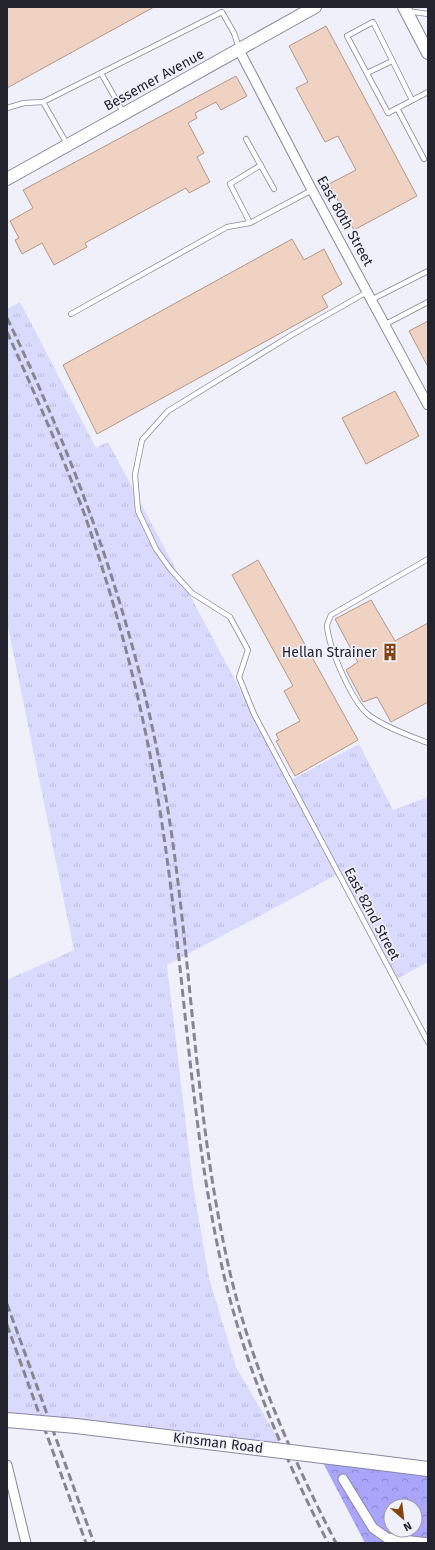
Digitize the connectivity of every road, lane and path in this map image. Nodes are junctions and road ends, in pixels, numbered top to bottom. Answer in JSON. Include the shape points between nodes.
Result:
{"nodes":[{"id":1,"x":315,"y":7,"type":"edge"},
{"id":2,"x":405,"y":9,"type":"edge"},
{"id":3,"x":428,"y":14,"type":"edge"},
{"id":4,"x":239,"y":50,"type":"junction"},
{"id":5,"x":428,"y":54,"type":"edge"},
{"id":6,"x":392,"y":61,"type":"junction"},
{"id":7,"x":101,"y":73,"type":"junction"},
{"id":8,"x":367,"y":73,"type":"junction"},
{"id":9,"x":428,"y":92,"type":"edge"},
{"id":10,"x":412,"y":100,"type":"junction"},
{"id":11,"x":42,"y":102,"type":"junction"},
{"id":12,"x":7,"y":108,"type":"edge"},
{"id":13,"x":397,"y":108,"type":"junction"},
{"id":14,"x":124,"y":114,"type":"junction"},
{"id":15,"x":246,"y":139,"type":"dead end"},
{"id":16,"x":68,"y":145,"type":"junction"},
{"id":17,"x":424,"y":159,"type":"dead end"},
{"id":18,"x":261,"y":166,"type":"junction"},
{"id":19,"x":7,"y":179,"type":"edge"},
{"id":20,"x":274,"y":189,"type":"dead end"},
{"id":21,"x":312,"y":190,"type":"junction"},
{"id":22,"x":250,"y":223,"type":"junction"},
{"id":23,"x":428,"y":271,"type":"edge"},
{"id":24,"x":369,"y":296,"type":"junction"},
{"id":25,"x":428,"y":302,"type":"edge"},
{"id":26,"x":71,"y":314,"type":"dead end"},
{"id":27,"x":384,"y":325,"type":"junction"},
{"id":28,"x":428,"y":405,"type":"edge"},
{"id":29,"x":428,"y":559,"type":"edge"},
{"id":30,"x":428,"y":743,"type":"edge"},
{"id":31,"x":428,"y":1042,"type":"edge"},
{"id":32,"x":7,"y":1420,"type":"edge"},
{"id":33,"x":7,"y":1465,"type":"edge"},
{"id":34,"x":428,"y":1469,"type":"edge"},
{"id":35,"x":343,"y":1479,"type":"dead end"},
{"id":36,"x":26,"y":1543,"type":"edge"},
{"id":37,"x":428,"y":1543,"type":"edge"}],
"edges":[{"from":1,"to":4,"type":"street","name":"Bessemer Avenue"},
{"from":2,"to":3,"type":"lane"},
{"from":2,"to":5,"type":"street"},
{"from":4,"to":7,"type":"lane","via":[[234,33],[222,12]]},
{"from":4,"to":14,"type":"street","name":"Bessemer Avenue"},
{"from":4,"to":21,"type":"street","name":"East 80th Street"},
{"from":6,"to":8,"type":"lane"},
{"from":6,"to":8,"type":"lane","via":[[373,22],[347,36]]},
{"from":6,"to":10,"type":"lane"},
{"from":7,"to":11,"type":"lane"},
{"from":7,"to":14,"type":"lane"},
{"from":8,"to":13,"type":"lane","via":[[388,113]]},
{"from":9,"to":10,"type":"lane"},
{"from":10,"to":13,"type":"lane"},
{"from":11,"to":12,"type":"lane","via":[[24,103]]},
{"from":11,"to":16,"type":"lane"},
{"from":13,"to":17,"type":"lane"},
{"from":14,"to":16,"type":"street","name":"Bessemer Avenue"},
{"from":15,"to":18,"type":"lane"},
{"from":16,"to":19,"type":"street","name":"Bessemer Avenue"},
{"from":18,"to":20,"type":"lane"},
{"from":18,"to":22,"type":"lane","via":[[230,184]]},
{"from":21,"to":22,"type":"lane"},
{"from":21,"to":24,"type":"street","name":"East 80th Street"},
{"from":22,"to":26,"type":"lane","via":[[227,227]]},
{"from":23,"to":24,"type":"lane","name":"East 82nd Street"},
{"from":24,"to":27,"type":"street","name":"East 80th Street"},
{"from":24,"to":31,"type":"lane","name":"East 82nd Street","via":[[290,336],[168,411],[142,440],[135,475],[138,511],[156,549],[192,593],[230,617],[248,650],[239,677],[254,714]]},
{"from":25,"to":27,"type":"lane"},
{"from":27,"to":28,"type":"street","name":"East 80th Street"},
{"from":29,"to":30,"type":"lane","via":[[331,615],[327,625],[339,668],[352,693],[369,715],[391,728]]},
{"from":32,"to":34,"type":"main road","name":"Kinsman Road","bridge":true},
{"from":33,"to":36,"type":"street"},
{"from":35,"to":37,"type":"street","via":[[378,1532],[387,1538]]}]}
